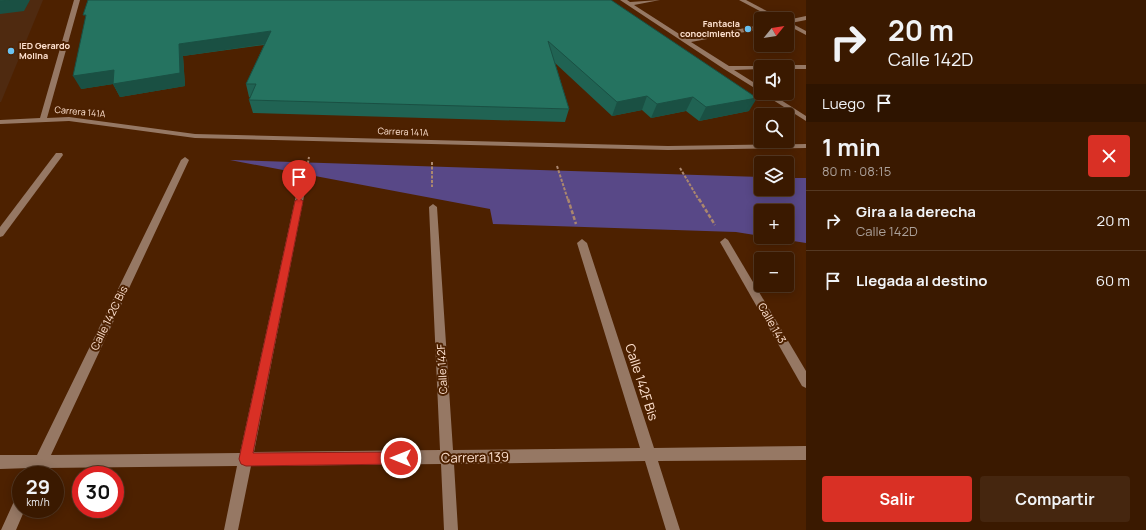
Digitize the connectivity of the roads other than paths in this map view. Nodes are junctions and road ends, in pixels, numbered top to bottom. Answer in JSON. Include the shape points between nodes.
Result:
{"nodes":[{"id":1,"x":77,"y":0,"type":"edge"},
{"id":2,"x":623,"y":0,"type":"edge"},
{"id":3,"x":657,"y":0,"type":"edge"},
{"id":4,"x":742,"y":0,"type":"edge"},
{"id":5,"x":629,"y":4,"type":"junction"},
{"id":6,"x":765,"y":12,"type":"edge"},
{"id":7,"x":806,"y":18,"type":"edge"},
{"id":8,"x":794,"y":21,"type":"edge"},
{"id":9,"x":794,"y":27,"type":"edge"},
{"id":10,"x":754,"y":28,"type":"edge"},
{"id":11,"x":806,"y":33,"type":"edge"},
{"id":12,"x":686,"y":41,"type":"junction"},
{"id":13,"x":754,"y":67,"type":"edge"},
{"id":14,"x":794,"y":67,"type":"edge"},
{"id":15,"x":806,"y":67,"type":"edge"},
{"id":16,"x":726,"y":68,"type":"junction"},
{"id":17,"x":754,"y":86,"type":"edge"},
{"id":18,"x":776,"y":100,"type":"edge"},
{"id":19,"x":43,"y":119,"type":"junction"},
{"id":20,"x":806,"y":119,"type":"edge"},
{"id":21,"x":0,"y":122,"type":"edge"},
{"id":22,"x":806,"y":146,"type":"edge"},
{"id":23,"x":59,"y":155,"type":"dead end"},
{"id":24,"x":185,"y":160,"type":"dead end"},
{"id":25,"x":302,"y":186,"type":"road end"},
{"id":26,"x":432,"y":207,"type":"road end"},
{"id":27,"x":0,"y":234,"type":"edge"},
{"id":28,"x":726,"y":242,"type":"road end"},
{"id":29,"x":582,"y":243,"type":"road end"},
{"id":30,"x":806,"y":382,"type":"edge"},
{"id":31,"x":806,"y":453,"type":"edge"},
{"id":32,"x":650,"y":455,"type":"junction"},
{"id":33,"x":447,"y":457,"type":"junction"},
{"id":34,"x":246,"y":459,"type":"junction"},
{"id":35,"x":40,"y":461,"type":"junction"},
{"id":36,"x":0,"y":462,"type":"edge"},
{"id":37,"x":38,"y":466,"type":"edge"},
{"id":38,"x":14,"y":518,"type":"edge"},
{"id":39,"x":8,"y":530,"type":"edge"},
{"id":40,"x":231,"y":530,"type":"edge"},
{"id":41,"x":452,"y":530,"type":"edge"},
{"id":42,"x":673,"y":530,"type":"edge"}],
"edges":[{"from":1,"to":19,"type":"street"},
{"from":2,"to":5,"type":"street"},
{"from":3,"to":5,"type":"street"},
{"from":4,"to":6,"type":"street"},
{"from":5,"to":12,"type":"street"},
{"from":7,"to":8,"type":"street"},
{"from":9,"to":11,"type":"street"},
{"from":10,"to":12,"type":"street"},
{"from":12,"to":16,"type":"street"},
{"from":13,"to":16,"type":"street"},
{"from":14,"to":15,"type":"street"},
{"from":16,"to":17,"type":"street"},
{"from":18,"to":20,"type":"street"},
{"from":19,"to":21,"type":"street","name":"Carrera 141A"},
{"from":19,"to":22,"type":"street","name":"Carrera 141A","via":[[95,121],[195,136],[668,148]]},
{"from":23,"to":27,"type":"street"},
{"from":24,"to":35,"type":"street","name":"Calle 142C Bis"},
{"from":25,"to":34,"type":"street"},
{"from":26,"to":33,"type":"street","name":"Calle 142F"},
{"from":28,"to":30,"type":"street","name":"Calle 143"},
{"from":29,"to":32,"type":"street","name":"Calle 142F Bis"},
{"from":31,"to":32,"type":"street","name":"Carrera 139"},
{"from":32,"to":33,"type":"street","name":"Carrera 139"},
{"from":32,"to":42,"type":"street","name":"Calle 142F Bis"},
{"from":33,"to":34,"type":"street","name":"Carrera 139"},
{"from":33,"to":41,"type":"street","name":"Calle 142F"},
{"from":34,"to":35,"type":"street","name":"Carrera 139"},
{"from":34,"to":40,"type":"street"},
{"from":35,"to":36,"type":"street","name":"Carrera 139"},
{"from":35,"to":37,"type":"street","name":"Calle 142C Bis"},
{"from":38,"to":39,"type":"street"}]}
